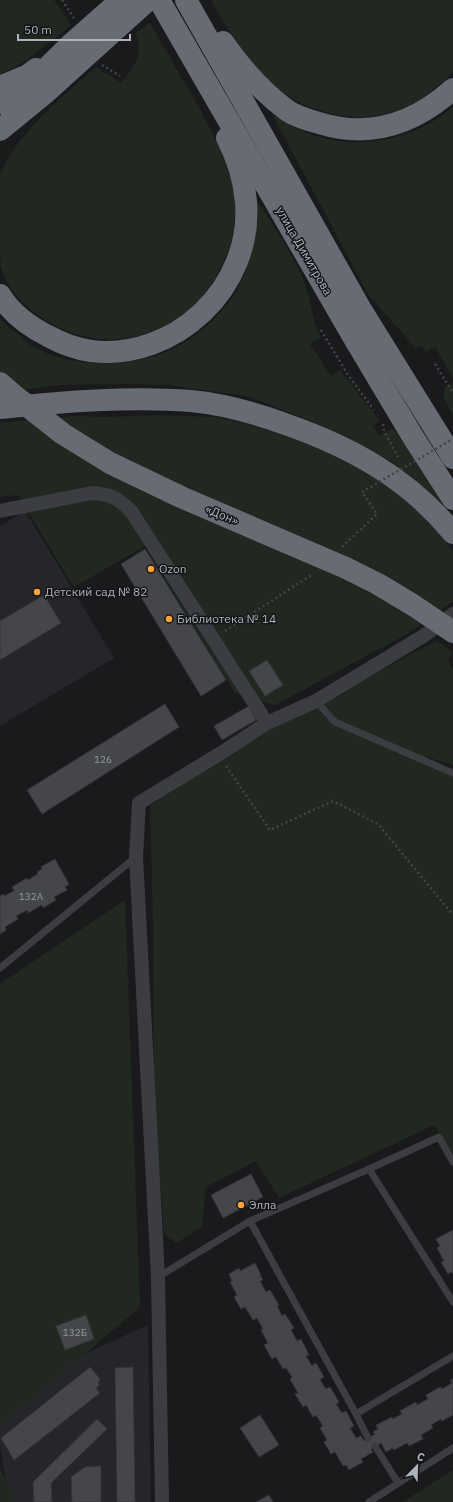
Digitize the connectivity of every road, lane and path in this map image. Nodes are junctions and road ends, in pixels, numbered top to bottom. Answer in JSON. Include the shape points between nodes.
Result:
{"nodes":[{"id":1,"x":62,"y":0,"type":"edge"},
{"id":2,"x":121,"y":0,"type":"edge"},
{"id":3,"x":148,"y":0,"type":"edge"},
{"id":4,"x":159,"y":0,"type":"edge"},
{"id":5,"x":186,"y":0,"type":"edge"},
{"id":6,"x":191,"y":0,"type":"edge"},
{"id":7,"x":90,"y":39,"type":"junction"},
{"id":8,"x":70,"y":45,"type":"junction"},
{"id":9,"x":120,"y":76,"type":"dead end"},
{"id":10,"x":0,"y":87,"type":"edge"},
{"id":11,"x":453,"y":89,"type":"edge"},
{"id":12,"x":44,"y":94,"type":"junction"},
{"id":13,"x":0,"y":114,"type":"edge"},
{"id":14,"x":0,"y":130,"type":"edge"},
{"id":15,"x":0,"y":147,"type":"edge"},
{"id":16,"x":0,"y":296,"type":"edge"},
{"id":17,"x":321,"y":330,"type":"dead end"},
{"id":18,"x":436,"y":364,"type":"dead end"},
{"id":19,"x":0,"y":383,"type":"edge"},
{"id":20,"x":453,"y":392,"type":"edge"},
{"id":21,"x":0,"y":408,"type":"edge"},
{"id":22,"x":378,"y":414,"type":"dead end"},
{"id":23,"x":382,"y":420,"type":"dead end"},
{"id":24,"x":453,"y":439,"type":"edge"},
{"id":25,"x":453,"y":458,"type":"edge"},
{"id":26,"x":404,"y":468,"type":"junction"},
{"id":27,"x":453,"y":499,"type":"edge"},
{"id":28,"x":0,"y":511,"type":"edge"},
{"id":29,"x":450,"y":531,"type":"edge"},
{"id":30,"x":339,"y":550,"type":"dead end"},
{"id":31,"x":317,"y":570,"type":"dead end"},
{"id":32,"x":453,"y":614,"type":"edge"},
{"id":33,"x":453,"y":632,"type":"edge"},
{"id":34,"x":213,"y":639,"type":"junction"},
{"id":35,"x":316,"y":701,"type":"junction"},
{"id":36,"x":267,"y":723,"type":"junction"},
{"id":37,"x":225,"y":765,"type":"dead end"},
{"id":38,"x":453,"y":773,"type":"edge"},
{"id":39,"x":136,"y":857,"type":"junction"},
{"id":40,"x":453,"y":916,"type":"edge"},
{"id":41,"x":0,"y":968,"type":"edge"},
{"id":42,"x":453,"y":1162,"type":"edge"},
{"id":43,"x":369,"y":1169,"type":"junction"},
{"id":44,"x":250,"y":1221,"type":"junction"},
{"id":45,"x":158,"y":1277,"type":"junction"},
{"id":46,"x":453,"y":1302,"type":"edge"},
{"id":47,"x":453,"y":1356,"type":"edge"},
{"id":48,"x":356,"y":1414,"type":"junction"},
{"id":49,"x":368,"y":1438,"type":"dead end"},
{"id":50,"x":375,"y":1446,"type":"dead end"},
{"id":51,"x":453,"y":1448,"type":"edge"},
{"id":52,"x":398,"y":1483,"type":"junction"},
{"id":53,"x":162,"y":1502,"type":"edge"},
{"id":54,"x":369,"y":1502,"type":"edge"}],
"edges":[{"from":1,"to":7,"type":"path"},
{"from":2,"to":7,"type":"highway"},
{"from":3,"to":7,"type":"highway"},
{"from":4,"to":16,"type":"highway","via":[[230,145],[244,183],[244,233],[227,283],[205,311],[191,322],[165,338],[139,348],[122,351],[90,351],[59,342],[30,326]]},
{"from":4,"to":27,"type":"highway","name":"улица Димитрова","via":[[355,340]]},
{"from":5,"to":25,"type":"highway","name":"улица Димитрова","via":[[360,308]]},
{"from":6,"to":11,"type":"highway","via":[[237,62],[267,94],[289,112],[306,120],[341,130],[381,128],[420,114]]},
{"from":7,"to":8,"type":"highway"},
{"from":7,"to":9,"type":"path"},
{"from":7,"to":12,"type":"highway"},
{"from":8,"to":10,"type":"highway","via":[[28,75]]},
{"from":8,"to":13,"type":"highway"},
{"from":12,"to":14,"type":"highway"},
{"from":12,"to":15,"type":"highway"},
{"from":17,"to":22,"type":"path","via":[[348,375]]},
{"from":18,"to":20,"type":"path"},
{"from":19,"to":33,"type":"highway","name":"«Дон»","bridge":true,"via":[[63,434],[110,463],[181,497],[346,568],[378,584]]},
{"from":21,"to":29,"type":"highway","via":[[140,399],[192,401],[226,406],[263,416],[317,435],[386,471],[428,504]]},
{"from":23,"to":26,"type":"path","via":[[384,431]]},
{"from":24,"to":26,"type":"path","bridge":true},
{"from":26,"to":30,"type":"path","bridge":true,"via":[[362,492],[377,514]]},
{"from":28,"to":34,"type":"street","via":[[92,493],[107,494],[121,501],[131,510]]},
{"from":31,"to":34,"type":"path"},
{"from":32,"to":35,"type":"street","via":[[425,635]]},
{"from":34,"to":36,"type":"street"},
{"from":35,"to":36,"type":"street"},
{"from":35,"to":38,"type":"lane","via":[[335,722]]},
{"from":36,"to":39,"type":"street","via":[[139,803]]},
{"from":37,"to":40,"type":"path","via":[[270,830],[333,802],[378,824]]},
{"from":39,"to":41,"type":"lane"},
{"from":39,"to":45,"type":"street"},
{"from":42,"to":43,"type":"lane","via":[[438,1137]]},
{"from":43,"to":44,"type":"lane"},
{"from":43,"to":46,"type":"lane"},
{"from":44,"to":45,"type":"lane"},
{"from":44,"to":48,"type":"lane"},
{"from":45,"to":53,"type":"street"},
{"from":47,"to":48,"type":"lane"},
{"from":48,"to":49,"type":"lane"},
{"from":50,"to":52,"type":"lane"},
{"from":51,"to":52,"type":"lane"},
{"from":52,"to":54,"type":"lane"}]}
